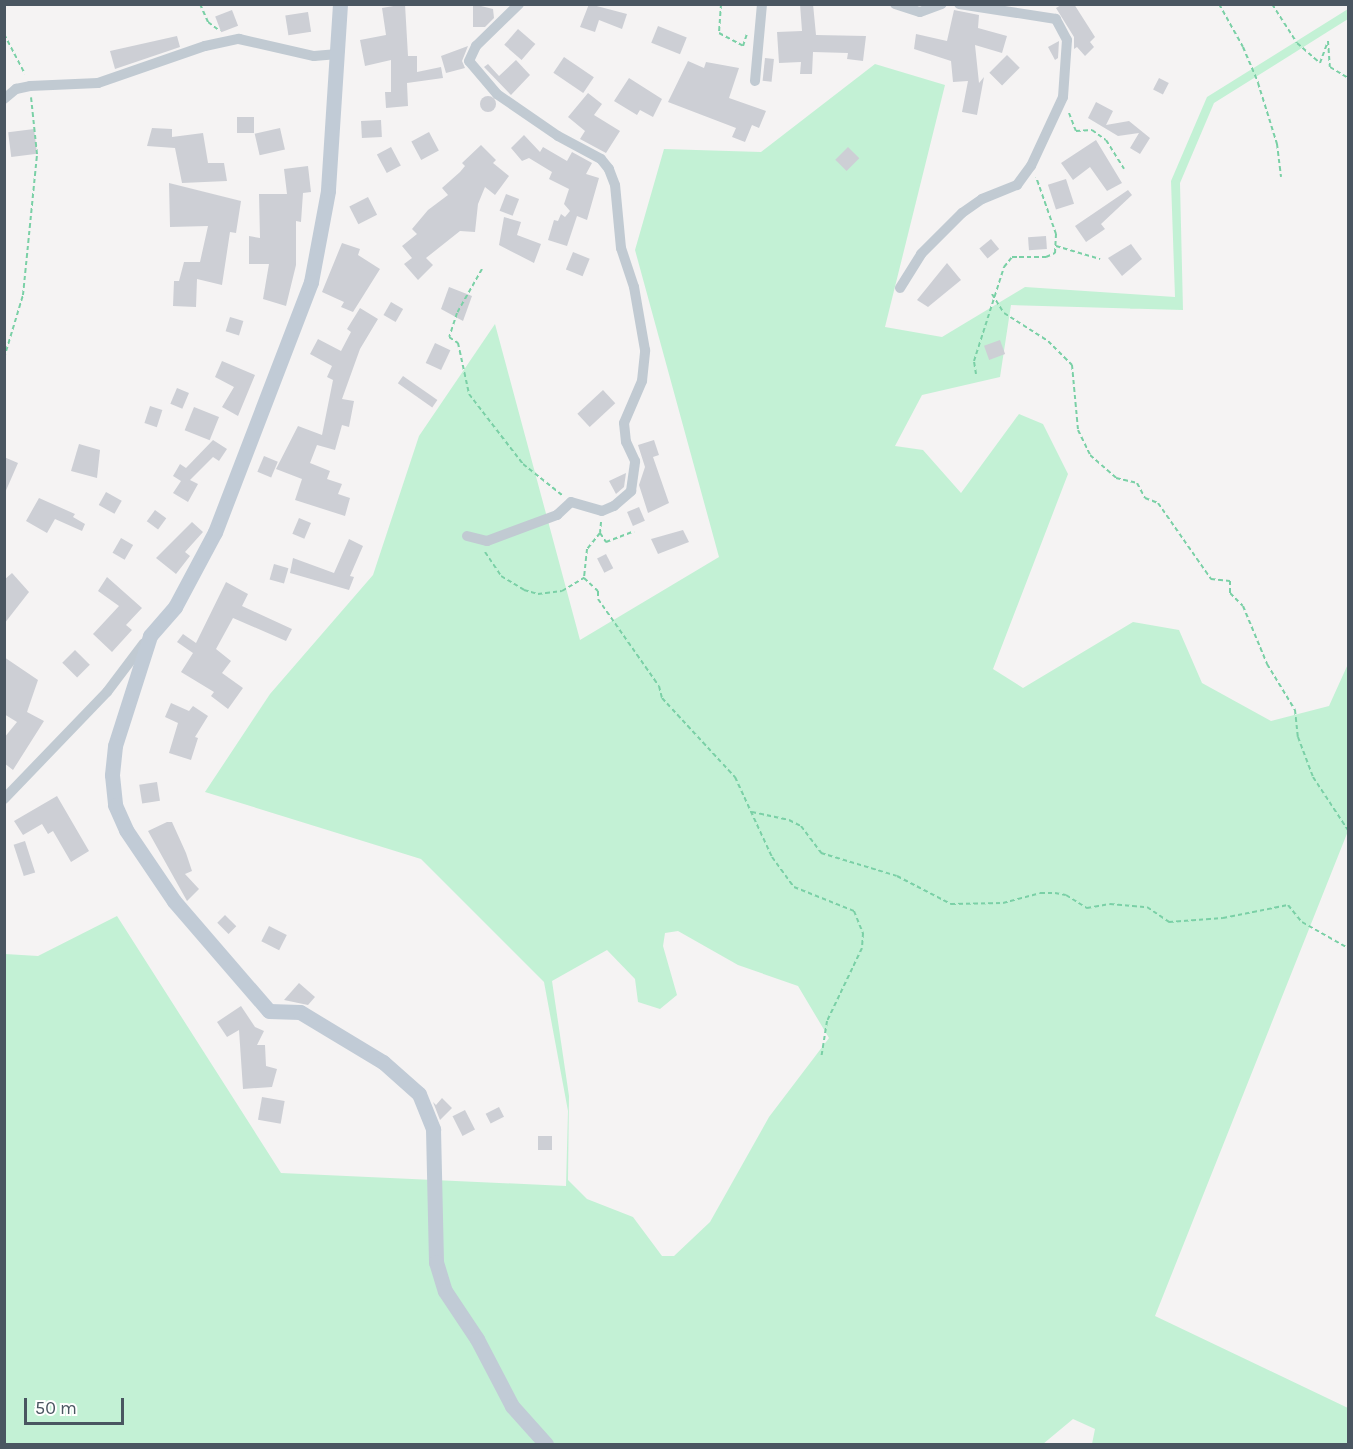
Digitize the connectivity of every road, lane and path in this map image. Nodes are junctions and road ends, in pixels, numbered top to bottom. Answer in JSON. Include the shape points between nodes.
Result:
{"nodes":[{"id":1,"x":200,"y":4,"type":"edge"},
{"id":2,"x":340,"y":4,"type":"edge"},
{"id":3,"x":519,"y":4,"type":"edge"},
{"id":4,"x":721,"y":4,"type":"edge"},
{"id":5,"x":762,"y":4,"type":"edge"},
{"id":6,"x":895,"y":4,"type":"edge"},
{"id":7,"x":942,"y":4,"type":"edge"},
{"id":8,"x":959,"y":4,"type":"edge"},
{"id":9,"x":1219,"y":4,"type":"edge"},
{"id":10,"x":1272,"y":4,"type":"edge"},
{"id":11,"x":762,"y":26,"type":"junction"},
{"id":12,"x":4,"y":34,"type":"edge"},
{"id":13,"x":239,"y":39,"type":"junction"},
{"id":14,"x":339,"y":54,"type":"junction"},
{"id":15,"x":1348,"y":78,"type":"edge"},
{"id":16,"x":755,"y":81,"type":"dead end"},
{"id":17,"x":30,"y":86,"type":"junction"},
{"id":18,"x":1063,"y":97,"type":"junction"},
{"id":19,"x":4,"y":99,"type":"edge"},
{"id":20,"x":1031,"y":166,"type":"junction"},
{"id":21,"x":1124,"y":169,"type":"dead end"},
{"id":22,"x":1281,"y":177,"type":"dead end"},
{"id":23,"x":1056,"y":246,"type":"junction"},
{"id":24,"x":1100,"y":259,"type":"dead end"},
{"id":25,"x":482,"y":270,"type":"dead end"},
{"id":26,"x":900,"y":288,"type":"dead end"},
{"id":27,"x":992,"y":294,"type":"junction"},
{"id":28,"x":4,"y":358,"type":"edge"},
{"id":29,"x":976,"y":374,"type":"dead end"},
{"id":30,"x":571,"y":502,"type":"junction"},
{"id":31,"x":602,"y":511,"type":"junction"},
{"id":32,"x":634,"y":531,"type":"dead end"},
{"id":33,"x":600,"y":533,"type":"junction"},
{"id":34,"x":467,"y":536,"type":"dead end"},
{"id":35,"x":479,"y":542,"type":"junction"},
{"id":36,"x":585,"y":578,"type":"junction"},
{"id":37,"x":150,"y":636,"type":"junction"},
{"id":38,"x":4,"y":799,"type":"edge"},
{"id":39,"x":752,"y":812,"type":"junction"},
{"id":40,"x":1348,"y":830,"type":"edge"},
{"id":41,"x":1348,"y":948,"type":"edge"},
{"id":42,"x":821,"y":1058,"type":"dead end"},
{"id":43,"x":546,"y":1444,"type":"edge"}],
"edges":[{"from":1,"to":13,"type":"path","via":[[208,22]]},
{"from":2,"to":14,"type":"main road"},
{"from":3,"to":31,"type":"street","via":[[476,46],[469,61],[497,94],[558,136],[601,159],[609,169],[615,185],[621,248],[634,287],[645,350],[642,381],[624,423],[626,442],[635,461],[631,491]]},
{"from":4,"to":11,"type":"path","via":[[719,33],[726,40],[743,46],[751,28]]},
{"from":5,"to":11,"type":"street"},
{"from":6,"to":7,"type":"street","via":[[920,12]]},
{"from":8,"to":18,"type":"street","via":[[1048,15],[1056,20],[1067,40]]},
{"from":9,"to":22,"type":"path","via":[[1244,47],[1258,83],[1277,144]]},
{"from":10,"to":15,"type":"path","via":[[1297,43],[1320,63],[1329,41],[1330,67]]},
{"from":11,"to":16,"type":"street"},
{"from":12,"to":17,"type":"path"},
{"from":13,"to":14,"type":"street","via":[[314,56]]},
{"from":13,"to":17,"type":"street","via":[[205,46],[98,83]]},
{"from":14,"to":37,"type":"main road","via":[[328,191],[311,282],[215,532],[175,607]]},
{"from":17,"to":19,"type":"street","via":[[16,89]]},
{"from":17,"to":28,"type":"path","via":[[36,166],[23,295]]},
{"from":18,"to":20,"type":"street"},
{"from":18,"to":21,"type":"path","via":[[1076,131],[1099,133]]},
{"from":20,"to":23,"type":"path","via":[[1051,218]]},
{"from":20,"to":26,"type":"street","via":[[1017,185],[982,199],[962,213],[921,254]]},
{"from":23,"to":24,"type":"path"},
{"from":23,"to":27,"type":"path","via":[[1055,253],[1046,257],[1012,256]]},
{"from":25,"to":30,"type":"path","via":[[457,313],[449,337],[458,343],[469,394],[523,464]]},
{"from":27,"to":29,"type":"path","via":[[974,361]]},
{"from":27,"to":40,"type":"path","via":[[1004,313],[1048,341],[1072,365],[1076,419],[1090,455],[1116,478],[1137,483],[1145,498],[1158,503],[1211,579],[1230,581],[1230,592],[1243,606],[1267,664],[1295,710],[1298,737],[1313,777]]},
{"from":30,"to":31,"type":"street"},
{"from":30,"to":35,"type":"street","via":[[557,515]]},
{"from":31,"to":33,"type":"path"},
{"from":32,"to":33,"type":"path","via":[[606,542]]},
{"from":33,"to":36,"type":"path","via":[[587,549]]},
{"from":34,"to":35,"type":"street"},
{"from":35,"to":36,"type":"path","via":[[501,576],[524,590],[538,594],[562,591]]},
{"from":36,"to":39,"type":"path","via":[[598,591],[598,598],[659,686],[662,698],[735,777]]},
{"from":37,"to":38,"type":"street","via":[[107,692]]},
{"from":37,"to":43,"type":"main road","via":[[113,766],[115,805],[126,830],[174,901],[269,1011],[300,1012],[383,1062],[418,1094],[434,1129],[436,1262],[445,1291],[477,1339],[512,1406]]},
{"from":39,"to":41,"type":"path","via":[[789,820],[801,826],[821,853],[897,876],[951,904],[1003,903],[1056,893],[1088,908],[1110,904],[1147,907],[1169,922],[1223,918],[1288,905],[1302,922]]},
{"from":39,"to":42,"type":"path","via":[[772,857],[794,887],[854,911],[863,933],[855,970],[827,1022]]}]}
